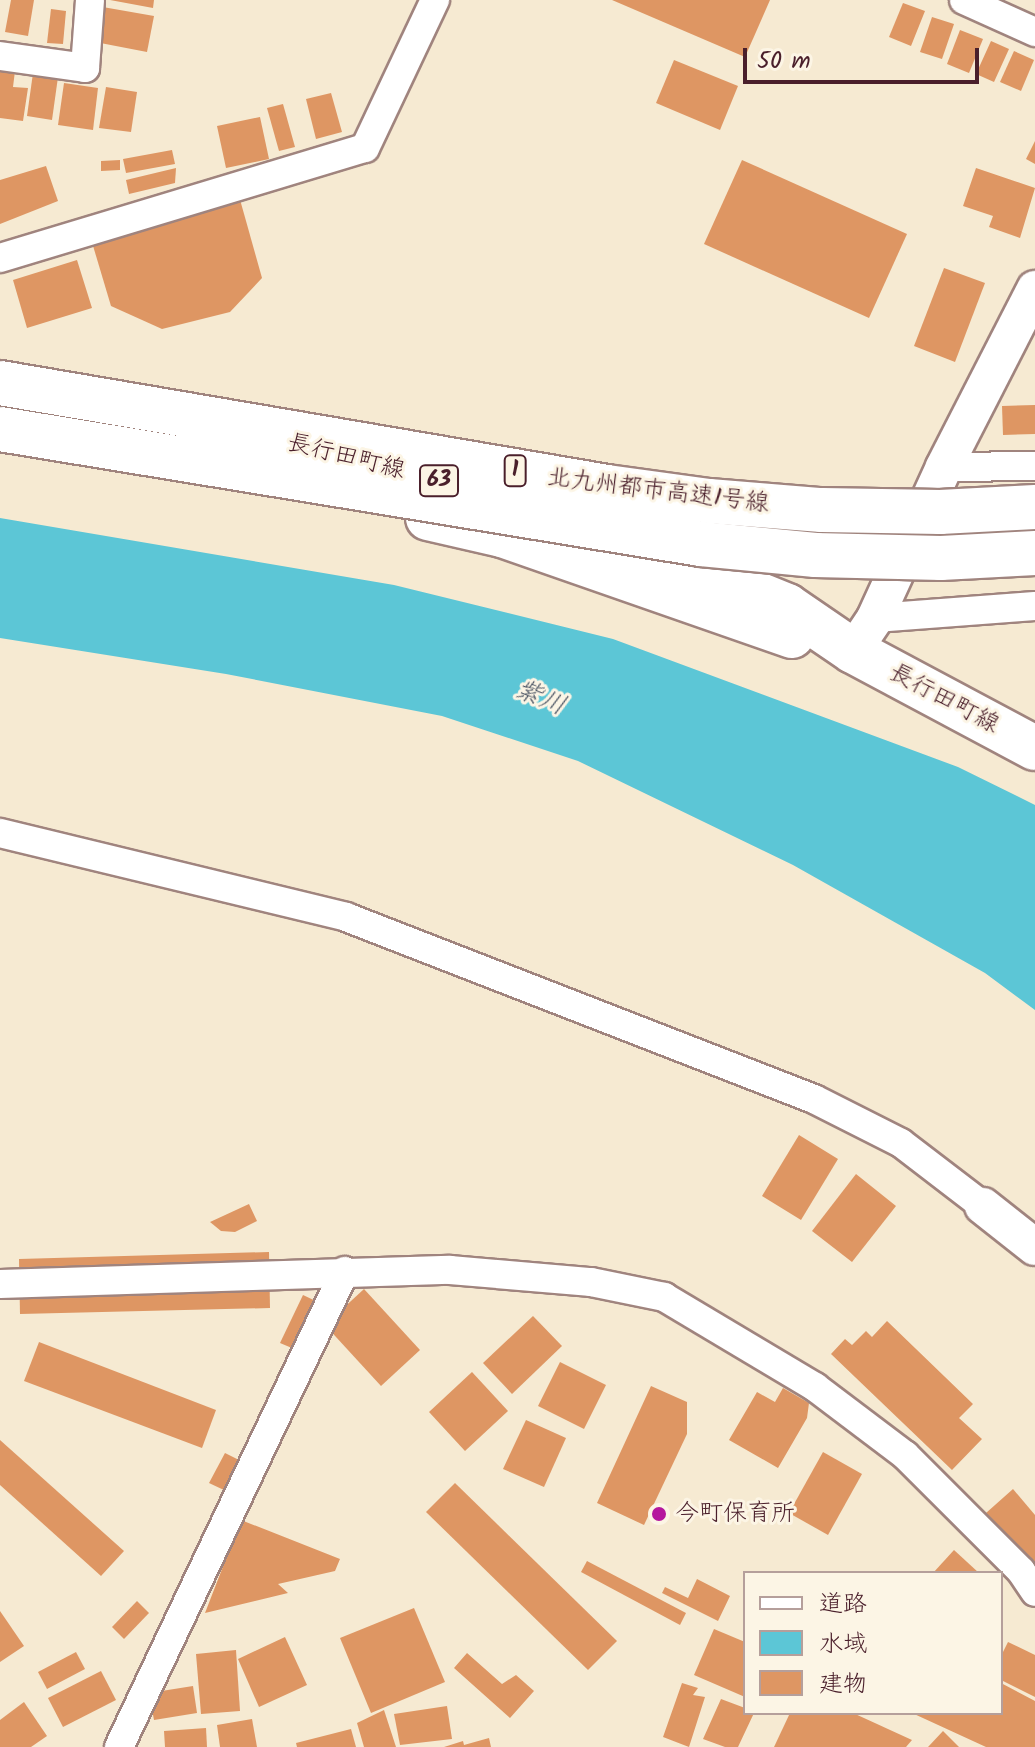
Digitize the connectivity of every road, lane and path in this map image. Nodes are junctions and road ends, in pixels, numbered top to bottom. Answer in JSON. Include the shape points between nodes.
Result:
{"nodes":[{"id":1,"x":90,"y":0,"type":"edge"},
{"id":2,"x":435,"y":0,"type":"edge"},
{"id":3,"x":964,"y":0,"type":"edge"},
{"id":4,"x":1035,"y":32,"type":"edge"},
{"id":5,"x":0,"y":56,"type":"edge"},
{"id":6,"x":0,"y":258,"type":"edge"},
{"id":7,"x":1035,"y":289,"type":"edge"},
{"id":8,"x":0,"y":381,"type":"edge"},
{"id":9,"x":0,"y":428,"type":"edge"},
{"id":10,"x":1035,"y":466,"type":"edge"},
{"id":11,"x":944,"y":467,"type":"junction"},
{"id":12,"x":1035,"y":507,"type":"edge"},
{"id":13,"x":1035,"y":553,"type":"edge"},
{"id":14,"x":1035,"y":606,"type":"edge"},
{"id":15,"x":864,"y":634,"type":"junction"},
{"id":16,"x":1035,"y":748,"type":"edge"},
{"id":17,"x":0,"y":833,"type":"edge"},
{"id":18,"x":983,"y":1206,"type":"joint"},
{"id":19,"x":1035,"y":1247,"type":"edge"},
{"id":20,"x":345,"y":1271,"type":"junction"},
{"id":21,"x":0,"y":1284,"type":"edge"},
{"id":22,"x":1035,"y":1592,"type":"edge"},
{"id":23,"x":119,"y":1747,"type":"edge"}],
"edges":[{"from":1,"to":5,"type":"street","via":[[85,68]]},
{"from":2,"to":6,"type":"street","via":[[365,148]]},
{"from":3,"to":4,"type":"street"},
{"from":7,"to":11,"type":"street"},
{"from":8,"to":12,"type":"main road","name":"北九州都市高速1号線","number":"1","bridge":true,"via":[[709,501],[822,510]]},
{"from":8,"to":15,"type":"main road","name":"長行田町線","number":"63","via":[[70,388],[538,506]]},
{"from":9,"to":13,"type":"main road","name":"北九州都市高速1号線","number":"1","bridge":true,"via":[[701,544],[941,558]]},
{"from":9,"to":15,"type":"main road","name":"長行田町線","number":"63","via":[[94,440],[502,535],[777,632]]},
{"from":10,"to":11,"type":"street"},
{"from":11,"to":15,"type":"street"},
{"from":14,"to":15,"type":"street"},
{"from":15,"to":16,"type":"main road","name":"長行田町線","number":"63"},
{"from":17,"to":18,"type":"street","via":[[346,917],[814,1099],[901,1143]]},
{"from":18,"to":19,"type":"street"},
{"from":20,"to":21,"type":"street"},
{"from":20,"to":22,"type":"street","via":[[450,1270],[559,1279],[664,1297],[815,1387],[905,1455],[1021,1571]]},
{"from":20,"to":23,"type":"street"}]}
